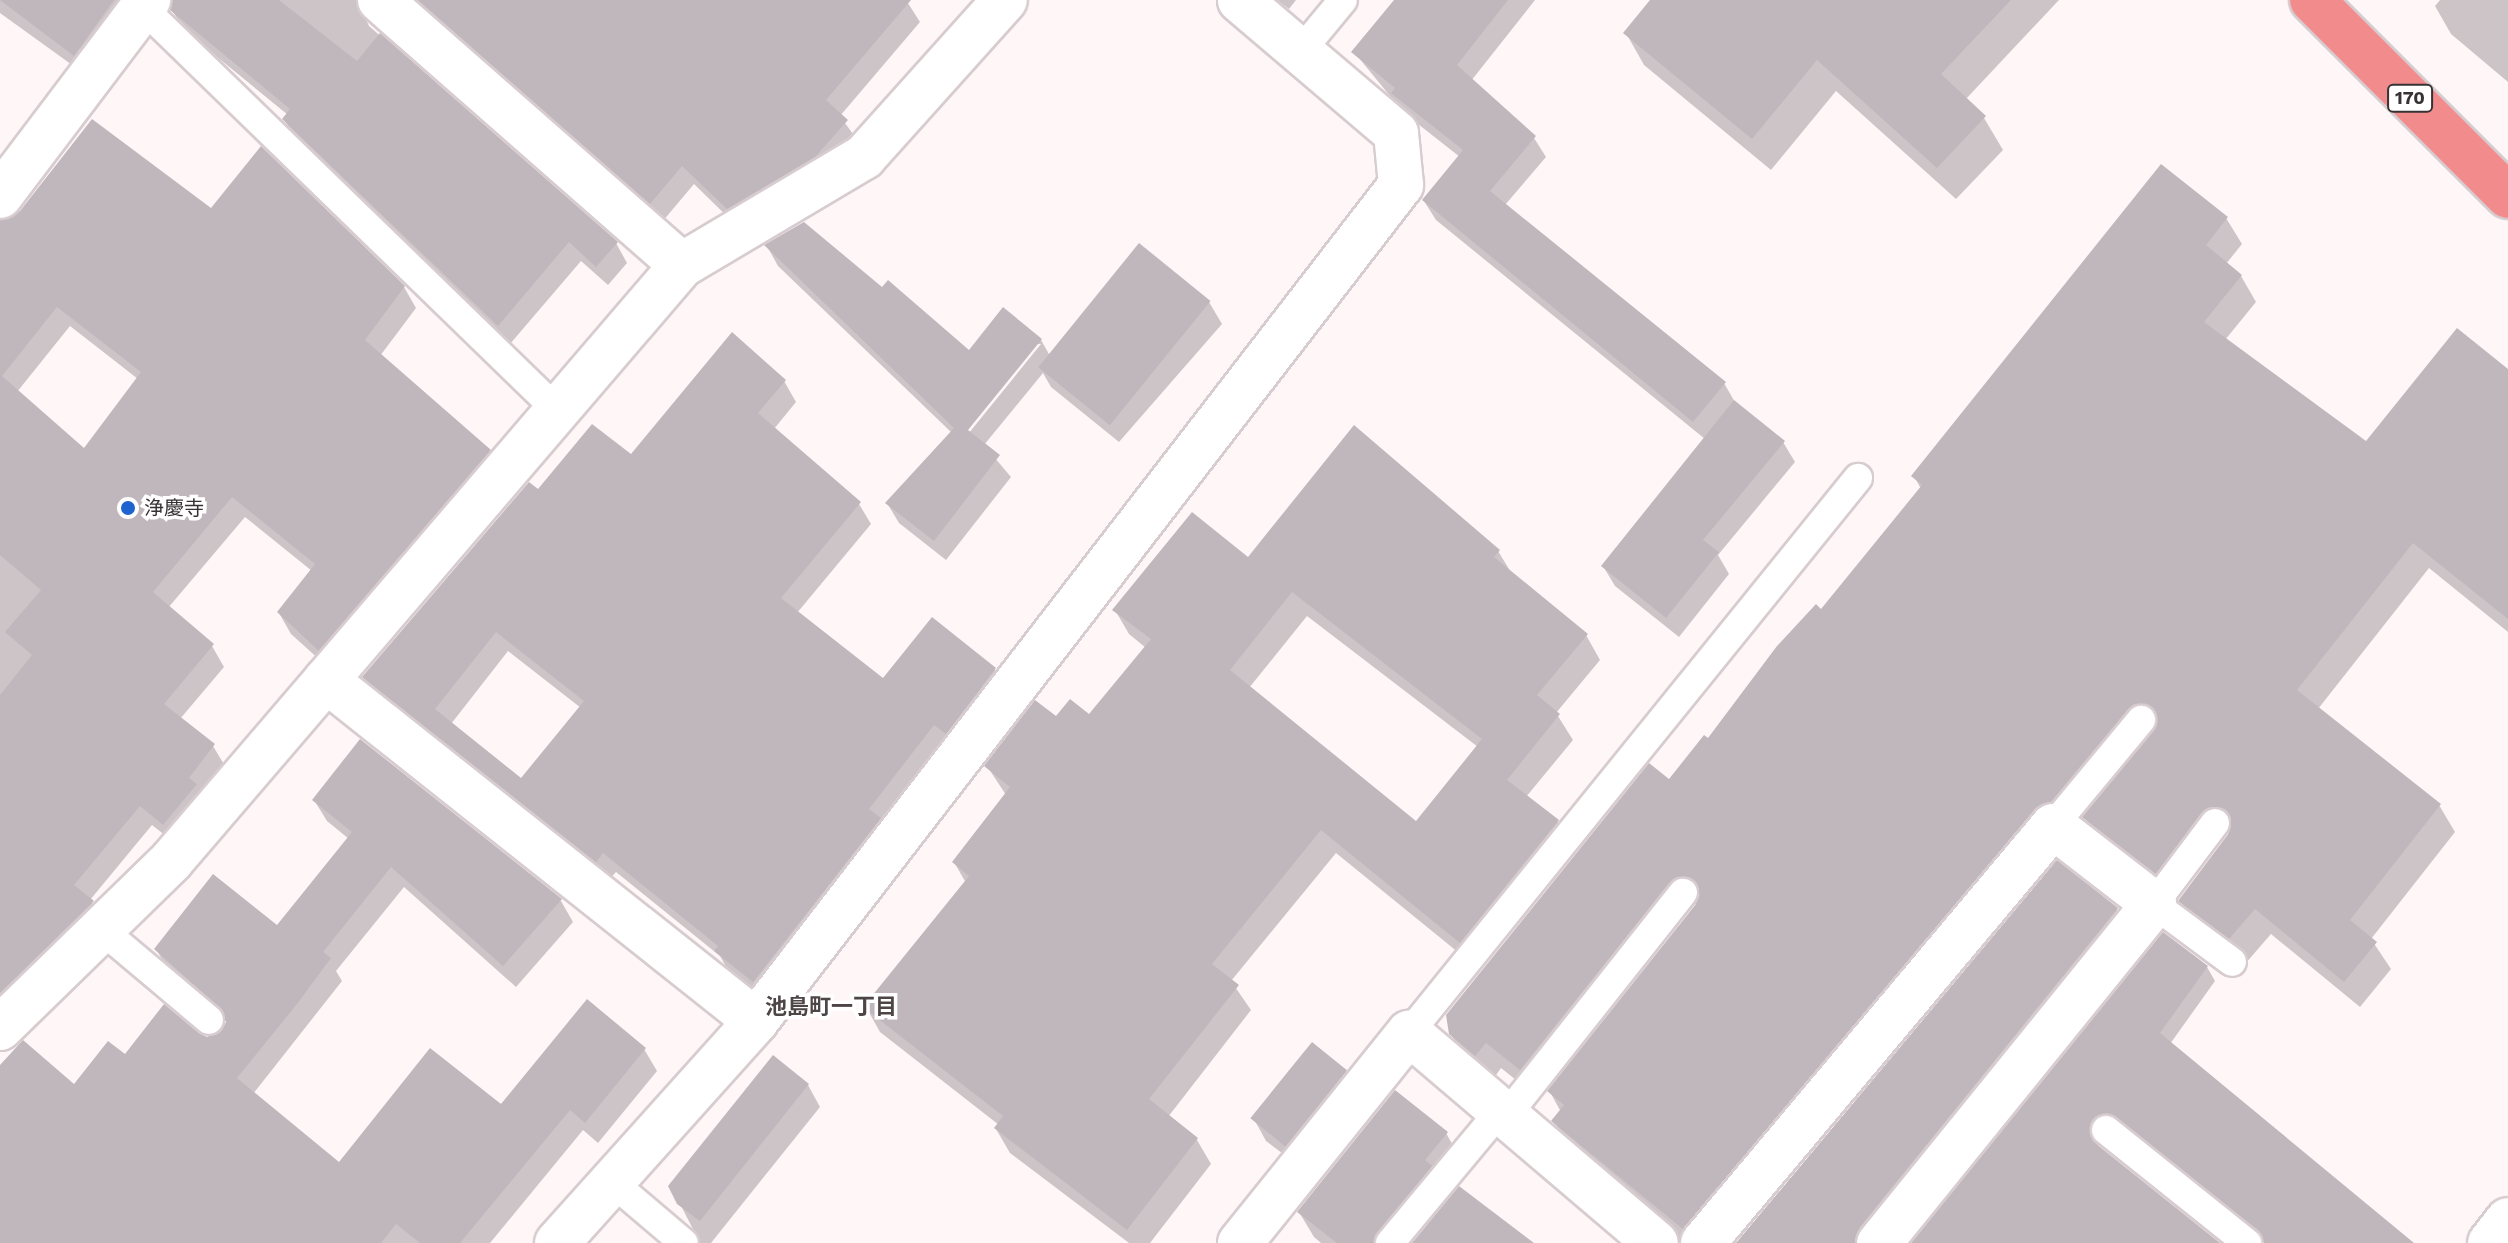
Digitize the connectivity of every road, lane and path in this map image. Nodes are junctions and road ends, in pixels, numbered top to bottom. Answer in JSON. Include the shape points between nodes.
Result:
{"nodes":[{"id":1,"x":380,"y":0,"type":"edge"},
{"id":2,"x":1005,"y":0,"type":"edge"},
{"id":3,"x":1240,"y":0,"type":"edge"},
{"id":4,"x":1343,"y":0,"type":"edge"},
{"id":5,"x":2312,"y":0,"type":"edge"},
{"id":6,"x":146,"y":4,"type":"edge"},
{"id":7,"x":1300,"y":52,"type":"junction"},
{"id":8,"x":0,"y":196,"type":"edge"},
{"id":9,"x":2508,"y":196,"type":"edge"},
{"id":10,"x":682,"y":265,"type":"junction"},
{"id":11,"x":557,"y":410,"type":"junction"},
{"id":12,"x":1858,"y":478,"type":"dead end"},
{"id":13,"x":326,"y":680,"type":"junction"},
{"id":14,"x":2141,"y":720,"type":"dead end"},
{"id":15,"x":2215,"y":823,"type":"dead end"},
{"id":16,"x":2053,"y":826,"type":"junction"},
{"id":17,"x":1683,"y":893,"type":"dead end"},
{"id":18,"x":2154,"y":904,"type":"junction"},
{"id":19,"x":101,"y":929,"type":"junction"},
{"id":20,"x":2232,"y":962,"type":"dead end"},
{"id":21,"x":209,"y":1020,"type":"dead end"},
{"id":22,"x":2,"y":1021,"type":"edge"},
{"id":23,"x":756,"y":1021,"type":"junction"},
{"id":24,"x":1409,"y":1033,"type":"junction"},
{"id":25,"x":1503,"y":1114,"type":"junction"},
{"id":26,"x":2106,"y":1130,"type":"dead end"},
{"id":27,"x":612,"y":1182,"type":"junction"},
{"id":28,"x":2508,"y":1220,"type":"edge"},
{"id":29,"x":557,"y":1243,"type":"edge"},
{"id":30,"x":684,"y":1243,"type":"edge"},
{"id":31,"x":1240,"y":1243,"type":"edge"},
{"id":32,"x":1390,"y":1243,"type":"edge"},
{"id":33,"x":1656,"y":1243,"type":"edge"},
{"id":34,"x":1703,"y":1243,"type":"edge"},
{"id":35,"x":1879,"y":1243,"type":"edge"},
{"id":36,"x":2247,"y":1243,"type":"edge"},
{"id":37,"x":2490,"y":1243,"type":"edge"}],
"edges":[{"from":1,"to":10,"type":"street"},
{"from":2,"to":10,"type":"street","via":[[864,157]]},
{"from":3,"to":7,"type":"street"},
{"from":4,"to":7,"type":"lane"},
{"from":5,"to":9,"type":"highway","number":"170"},
{"from":6,"to":8,"type":"street"},
{"from":6,"to":11,"type":"lane"},
{"from":7,"to":23,"type":"street","via":[[1396,133],[1401,185]]},
{"from":10,"to":11,"type":"street"},
{"from":11,"to":13,"type":"street"},
{"from":12,"to":24,"type":"lane"},
{"from":13,"to":19,"type":"street","via":[[172,860]]},
{"from":13,"to":23,"type":"street"},
{"from":14,"to":16,"type":"lane"},
{"from":15,"to":18,"type":"lane"},
{"from":16,"to":18,"type":"street"},
{"from":16,"to":34,"type":"street"},
{"from":17,"to":25,"type":"lane"},
{"from":18,"to":20,"type":"lane"},
{"from":18,"to":35,"type":"street"},
{"from":19,"to":21,"type":"lane"},
{"from":19,"to":22,"type":"street"},
{"from":23,"to":27,"type":"street"},
{"from":24,"to":25,"type":"street"},
{"from":24,"to":31,"type":"street"},
{"from":25,"to":32,"type":"lane"},
{"from":25,"to":33,"type":"street"},
{"from":26,"to":36,"type":"lane"},
{"from":27,"to":29,"type":"street"},
{"from":27,"to":30,"type":"lane"},
{"from":28,"to":37,"type":"street"}]}
